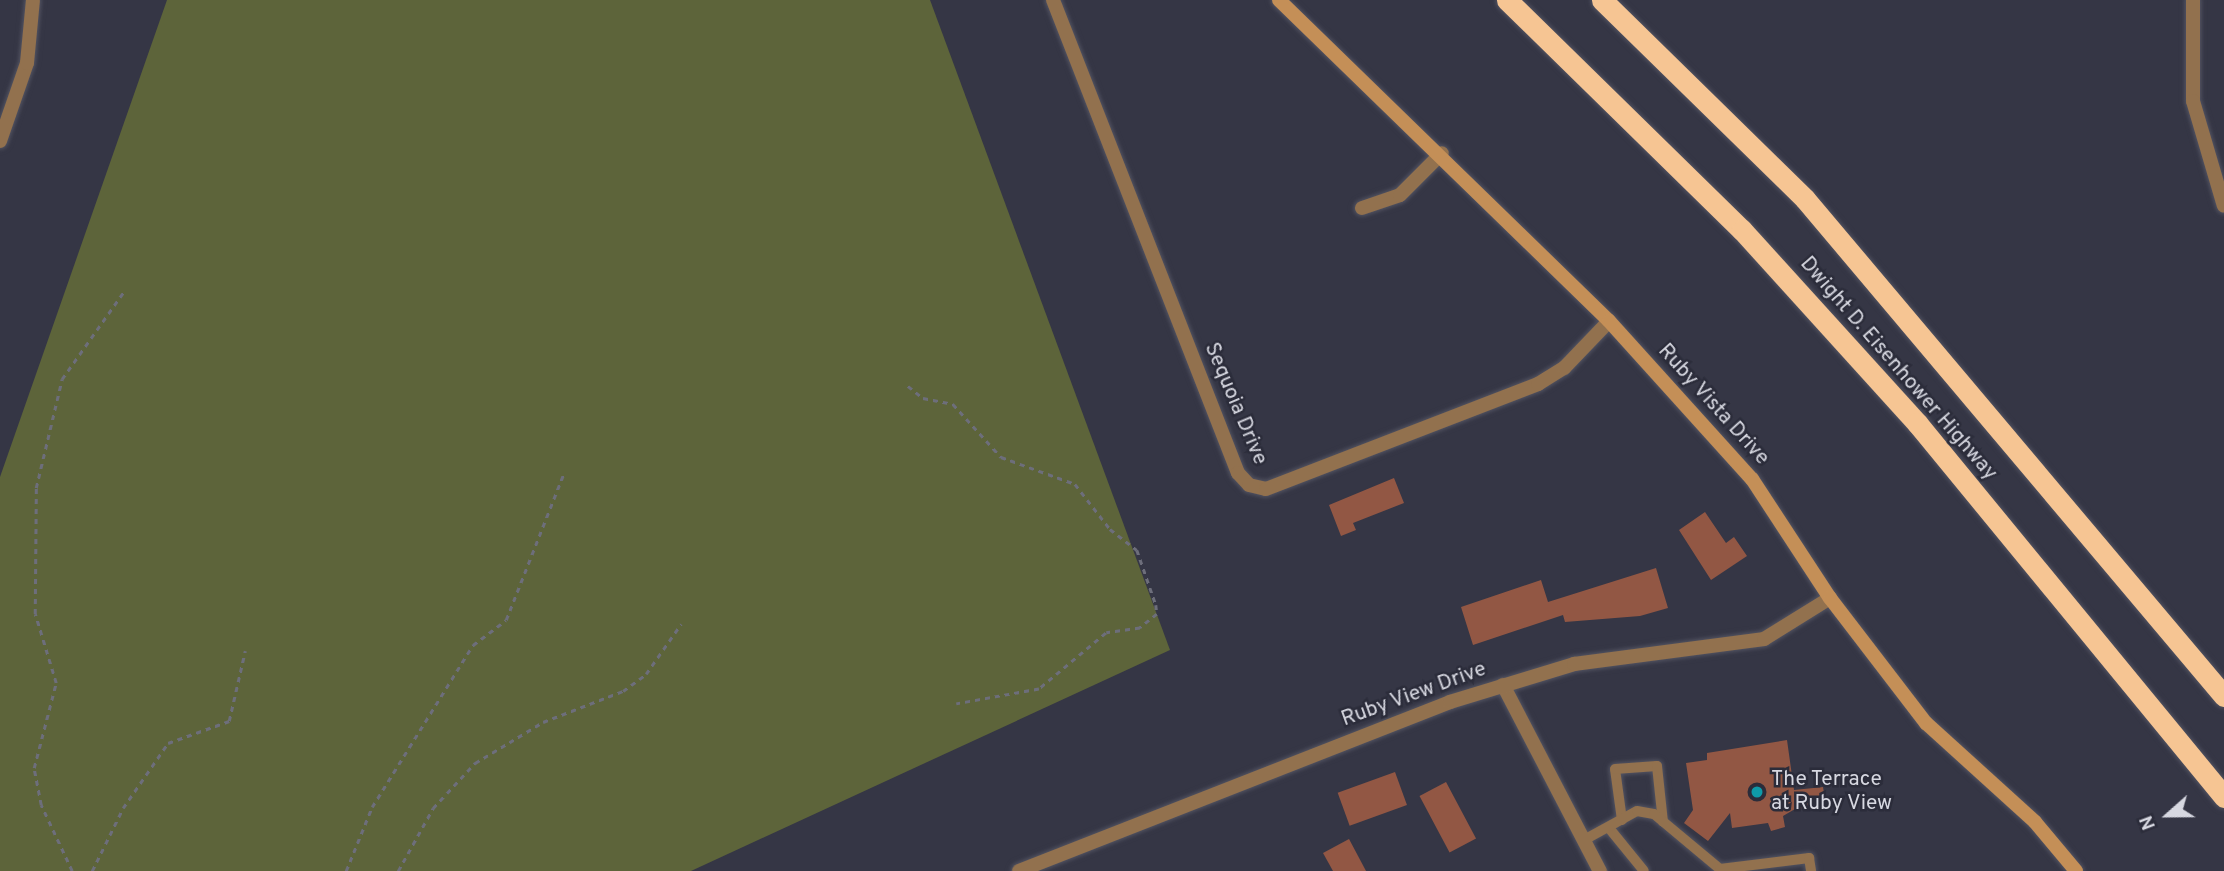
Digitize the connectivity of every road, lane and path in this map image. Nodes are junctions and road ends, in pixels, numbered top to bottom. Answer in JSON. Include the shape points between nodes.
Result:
{"nodes":[{"id":1,"x":33,"y":0,"type":"edge"},
{"id":2,"x":1052,"y":0,"type":"edge"},
{"id":3,"x":1279,"y":0,"type":"edge"},
{"id":4,"x":1507,"y":0,"type":"edge"},
{"id":5,"x":1602,"y":0,"type":"edge"},
{"id":6,"x":2193,"y":0,"type":"edge"},
{"id":7,"x":0,"y":141,"type":"edge"},
{"id":8,"x":1443,"y":153,"type":"junction"},
{"id":9,"x":2224,"y":206,"type":"edge"},
{"id":10,"x":1363,"y":208,"type":"dead end"},
{"id":11,"x":125,"y":290,"type":"dead end"},
{"id":12,"x":1609,"y":321,"type":"junction"},
{"id":13,"x":908,"y":386,"type":"dead end"},
{"id":14,"x":564,"y":473,"type":"dead end"},
{"id":15,"x":1830,"y":598,"type":"junction"},
{"id":16,"x":681,"y":624,"type":"dead end"},
{"id":17,"x":245,"y":651,"type":"dead end"},
{"id":18,"x":1503,"y":685,"type":"junction"},
{"id":19,"x":2224,"y":696,"type":"edge"},
{"id":20,"x":956,"y":704,"type":"dead end"},
{"id":21,"x":2224,"y":797,"type":"edge"},
{"id":22,"x":1622,"y":820,"type":"junction"},
{"id":23,"x":1664,"y":824,"type":"junction"},
{"id":24,"x":1609,"y":828,"type":"junction"},
{"id":25,"x":1584,"y":840,"type":"junction"},
{"id":26,"x":72,"y":871,"type":"edge"},
{"id":27,"x":92,"y":871,"type":"edge"},
{"id":28,"x":345,"y":871,"type":"edge"},
{"id":29,"x":398,"y":871,"type":"edge"},
{"id":30,"x":1019,"y":871,"type":"edge"},
{"id":31,"x":1600,"y":871,"type":"edge"},
{"id":32,"x":1644,"y":871,"type":"edge"},
{"id":33,"x":1811,"y":871,"type":"edge"},
{"id":34,"x":2076,"y":871,"type":"edge"}],
"edges":[{"from":1,"to":7,"type":"street","via":[[27,63]]},
{"from":2,"to":12,"type":"street","name":"Sequoia Drive","via":[[1238,473],[1249,485],[1266,489],[1538,384],[1564,368]]},
{"from":3,"to":8,"type":"street","name":"Ruby Vista Drive"},
{"from":4,"to":21,"type":"highway","name":"Dwight D. Eisenhower Highway","via":[[1742,230],[1917,423]]},
{"from":5,"to":19,"type":"highway","name":"Dwight D. Eisenhower Highway","via":[[1805,198]]},
{"from":6,"to":9,"type":"street","via":[[2193,101]]},
{"from":8,"to":10,"type":"street","via":[[1400,195]]},
{"from":8,"to":12,"type":"street","name":"Ruby Vista Drive"},
{"from":11,"to":26,"type":"path","via":[[62,379],[36,488],[35,614],[56,683],[34,768],[41,805]]},
{"from":12,"to":15,"type":"street","name":"Ruby Vista Drive","via":[[1752,479]]},
{"from":13,"to":20,"type":"path","via":[[923,398],[953,404],[1001,457],[1075,484],[1111,529],[1137,550],[1156,606],[1157,614],[1140,628],[1106,633],[1039,690]]},
{"from":14,"to":28,"type":"path","via":[[506,621],[473,645],[372,807]]},
{"from":15,"to":18,"type":"street","name":"Ruby View Drive","via":[[1764,639],[1574,664]]},
{"from":15,"to":34,"type":"street","name":"Ruby Vista Drive","via":[[1926,723],[2035,822]]},
{"from":16,"to":29,"type":"path","via":[[646,674],[623,691],[543,722],[475,763],[433,808]]},
{"from":17,"to":27,"type":"path","via":[[229,721],[168,743],[123,808]]},
{"from":18,"to":25,"type":"street"},
{"from":18,"to":30,"type":"street","name":"Ruby View Drive"},
{"from":22,"to":23,"type":"lane","via":[[1637,811],[1654,814]]},
{"from":22,"to":23,"type":"lane","via":[[1615,769],[1657,766]]},
{"from":22,"to":24,"type":"lane"},
{"from":23,"to":33,"type":"lane","via":[[1720,869],[1809,859]]},
{"from":24,"to":25,"type":"lane"},
{"from":24,"to":32,"type":"lane"},
{"from":25,"to":31,"type":"street"}]}
